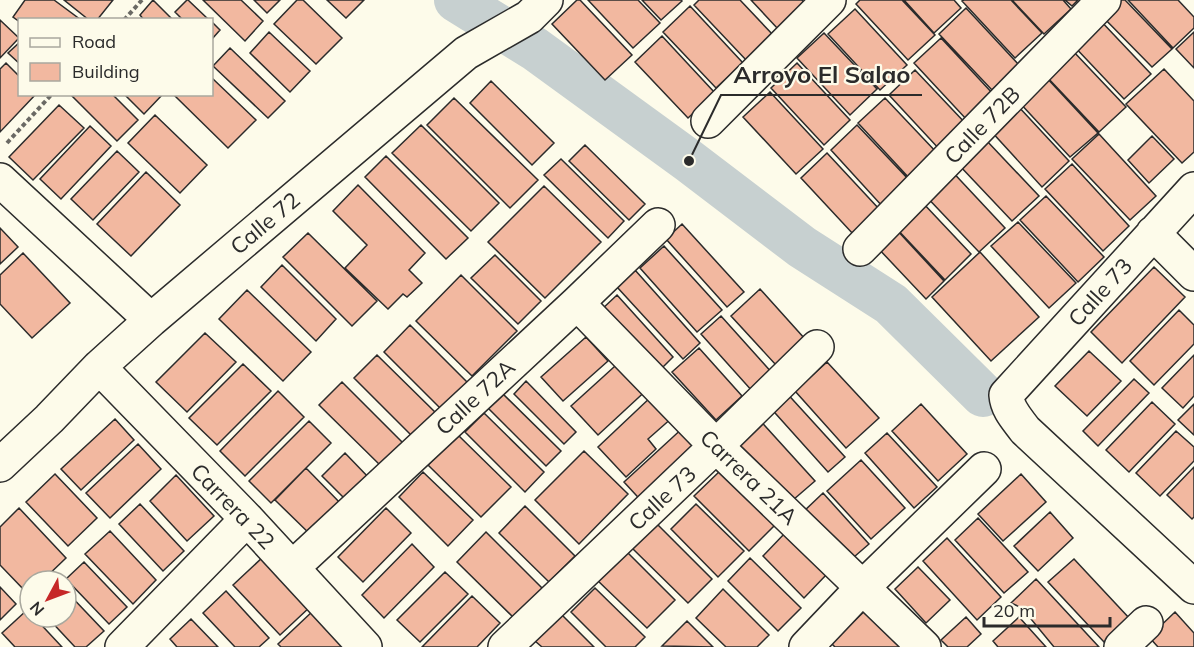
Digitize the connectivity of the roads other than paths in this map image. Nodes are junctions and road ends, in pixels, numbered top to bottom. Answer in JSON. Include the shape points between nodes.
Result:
{"nodes":[{"id":1,"x":829,"y":0,"type":"edge"},
{"id":2,"x":1104,"y":0,"type":"edge"},
{"id":3,"x":537,"y":9,"type":"edge"},
{"id":4,"x":708,"y":121,"type":"dead end"},
{"id":5,"x":0,"y":180,"type":"edge"},
{"id":6,"x":1194,"y":189,"type":"edge"},
{"id":7,"x":657,"y":225,"type":"dead end"},
{"id":8,"x":1153,"y":233,"type":"junction"},
{"id":9,"x":860,"y":249,"type":"dead end"},
{"id":10,"x":1194,"y":274,"type":"edge"},
{"id":11,"x":577,"y":303,"type":"junction"},
{"id":12,"x":151,"y":320,"type":"junction"},
{"id":13,"x":817,"y":347,"type":"dead end"},
{"id":14,"x":99,"y":367,"type":"junction"},
{"id":15,"x":716,"y":446,"type":"junction"},
{"id":16,"x":0,"y":465,"type":"edge"},
{"id":17,"x":984,"y":469,"type":"dead end"},
{"id":18,"x":247,"y":519,"type":"junction"},
{"id":19,"x":292,"y":568,"type":"junction"},
{"id":20,"x":862,"y":587,"type":"junction"},
{"id":21,"x":1194,"y":587,"type":"edge"},
{"id":22,"x":1146,"y":622,"type":"dead end"},
{"id":23,"x":122,"y":647,"type":"edge"},
{"id":24,"x":365,"y":647,"type":"edge"},
{"id":25,"x":505,"y":647,"type":"edge"},
{"id":26,"x":806,"y":647,"type":"edge"},
{"id":27,"x":924,"y":647,"type":"edge"},
{"id":28,"x":1121,"y":647,"type":"edge"}],
"edges":[{"from":1,"to":4,"type":"street"},
{"from":2,"to":9,"type":"street","name":"Calle 72B"},
{"from":3,"to":12,"type":"street","name":"Calle 72","via":[[466,53]]},
{"from":5,"to":12,"type":"street"},
{"from":6,"to":8,"type":"street","name":"Calle 73"},
{"from":7,"to":11,"type":"street","name":"Calle 72A"},
{"from":8,"to":10,"type":"street"},
{"from":8,"to":21,"type":"street","name":"Calle 73","via":[[1006,395],[1010,409],[1025,430]]},
{"from":11,"to":15,"type":"street","name":"Carrera 21A"},
{"from":11,"to":19,"type":"street","name":"Calle 72A"},
{"from":12,"to":14,"type":"street","name":"Calle 72"},
{"from":13,"to":15,"type":"street","name":"Calle 73"},
{"from":14,"to":16,"type":"street","name":"Calle 72"},
{"from":14,"to":18,"type":"street","name":"Carrera 22"},
{"from":15,"to":20,"type":"street","name":"Carrera 21A"},
{"from":15,"to":25,"type":"street","name":"Calle 73"},
{"from":17,"to":20,"type":"street"},
{"from":18,"to":19,"type":"street","name":"Carrera 22"},
{"from":18,"to":23,"type":"street"},
{"from":19,"to":24,"type":"street","name":"Carrera 22"},
{"from":20,"to":26,"type":"street"},
{"from":20,"to":27,"type":"street","name":"Carrera 21A"},
{"from":22,"to":28,"type":"street"}]}
